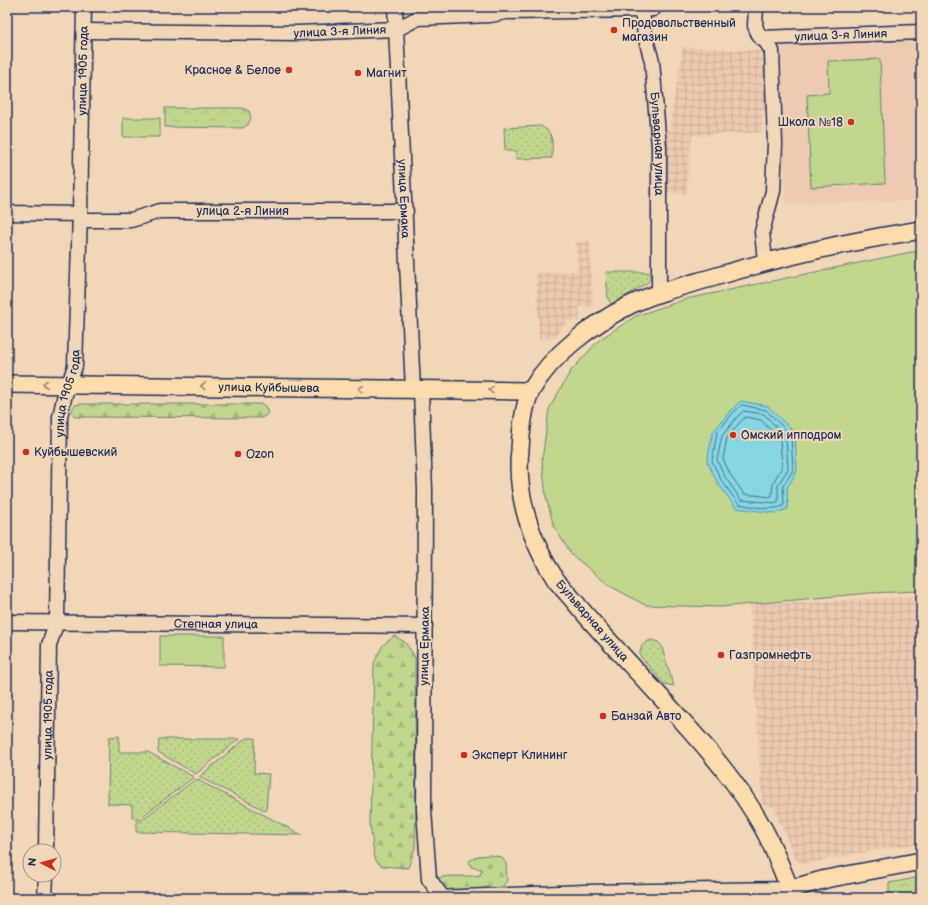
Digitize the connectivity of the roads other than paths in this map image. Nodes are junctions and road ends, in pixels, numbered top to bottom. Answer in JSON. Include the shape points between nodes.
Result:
{"nodes":[{"id":1,"x":84,"y":7,"type":"edge"},
{"id":2,"x":395,"y":7,"type":"edge"},
{"id":3,"x":756,"y":7,"type":"edge"},
{"id":4,"x":649,"y":9,"type":"edge"},
{"id":5,"x":397,"y":29,"type":"junction"},
{"id":6,"x":84,"y":31,"type":"junction"},
{"id":7,"x":921,"y":32,"type":"edge"},
{"id":8,"x":762,"y":38,"type":"junction"},
{"id":9,"x":406,"y":211,"type":"junction"},
{"id":10,"x":7,"y":213,"type":"edge"},
{"id":11,"x":80,"y":217,"type":"junction"},
{"id":12,"x":921,"y":230,"type":"edge"},
{"id":13,"x":765,"y":261,"type":"junction"},
{"id":14,"x":659,"y":293,"type":"junction"},
{"id":15,"x":7,"y":384,"type":"edge"},
{"id":16,"x":69,"y":384,"type":"junction"},
{"id":17,"x":417,"y":390,"type":"junction"},
{"id":18,"x":530,"y":391,"type":"junction"},
{"id":19,"x":57,"y":621,"type":"junction"},
{"id":20,"x":7,"y":622,"type":"edge"},
{"id":21,"x":425,"y":626,"type":"junction"},
{"id":22,"x":46,"y":843,"type":"edge"},
{"id":23,"x":921,"y":861,"type":"edge"},
{"id":24,"x":46,"y":883,"type":"edge"},
{"id":25,"x":791,"y":893,"type":"edge"},
{"id":26,"x":45,"y":898,"type":"edge"},
{"id":27,"x":437,"y":898,"type":"edge"},
{"id":28,"x":443,"y":898,"type":"edge"}],
"edges":[{"from":1,"to":6,"type":"street","name":"улица 1905 года"},
{"from":2,"to":5,"type":"street","name":"улица Ермака"},
{"from":3,"to":8,"type":"street","via":[[756,26]]},
{"from":4,"to":5,"type":"street","name":"улица 3-я Линия","via":[[506,12],[418,18]]},
{"from":4,"to":14,"type":"street","name":"Бульварная улица","via":[[645,36],[652,61],[659,147]]},
{"from":5,"to":6,"type":"street","name":"улица 3-я Линия","via":[[297,33]]},
{"from":5,"to":9,"type":"street","name":"улица Ермака"},
{"from":6,"to":11,"type":"street","name":"улица 1905 года"},
{"from":7,"to":8,"type":"street","name":"улица 3-я Линия"},
{"from":8,"to":13,"type":"street","via":[[772,51],[775,144],[773,190],[762,232]]},
{"from":9,"to":11,"type":"street","name":"улица 2-я Линия","via":[[160,211],[131,220]]},
{"from":9,"to":17,"type":"street","name":"улица Ермака"},
{"from":10,"to":11,"type":"street","name":"улица 2-я Линия"},
{"from":11,"to":16,"type":"street","name":"улица 1905 года","via":[[75,366]]},
{"from":12,"to":13,"type":"main road","name":"Бульварная улица","via":[[872,237]]},
{"from":13,"to":14,"type":"main road","name":"Бульварная улица"},
{"from":14,"to":18,"type":"main road","name":"Бульварная улица","via":[[629,305],[590,329],[549,365]]},
{"from":16,"to":15,"type":"main road","name":"улица Куйбышева","one_way":true},
{"from":17,"to":16,"type":"main road","name":"улица Куйбышева","one_way":true},
{"from":16,"to":19,"type":"street","name":"улица 1905 года","via":[[60,417]]},
{"from":18,"to":17,"type":"main road","name":"улица Куйбышева","one_way":true},
{"from":17,"to":21,"type":"street","name":"улица Ермака","via":[[425,490]]},
{"from":18,"to":25,"type":"main road","name":"Бульварная улица","via":[[522,423],[518,458],[521,498],[534,541],[556,580],[721,766],[765,831]]},
{"from":19,"to":20,"type":"street","name":"Степная улица"},
{"from":19,"to":21,"type":"street","name":"Степная улица"},
{"from":19,"to":22,"type":"street","name":"улица 1905 года","via":[[49,645]]},
{"from":21,"to":28,"type":"street","name":"улица Ермака","via":[[424,810],[429,879]]},
{"from":23,"to":25,"type":"main road","via":[[826,879]]},
{"from":24,"to":26,"type":"street"},
{"from":25,"to":28,"type":"street","via":[[584,892]]},
{"from":27,"to":28,"type":"street"}]}
